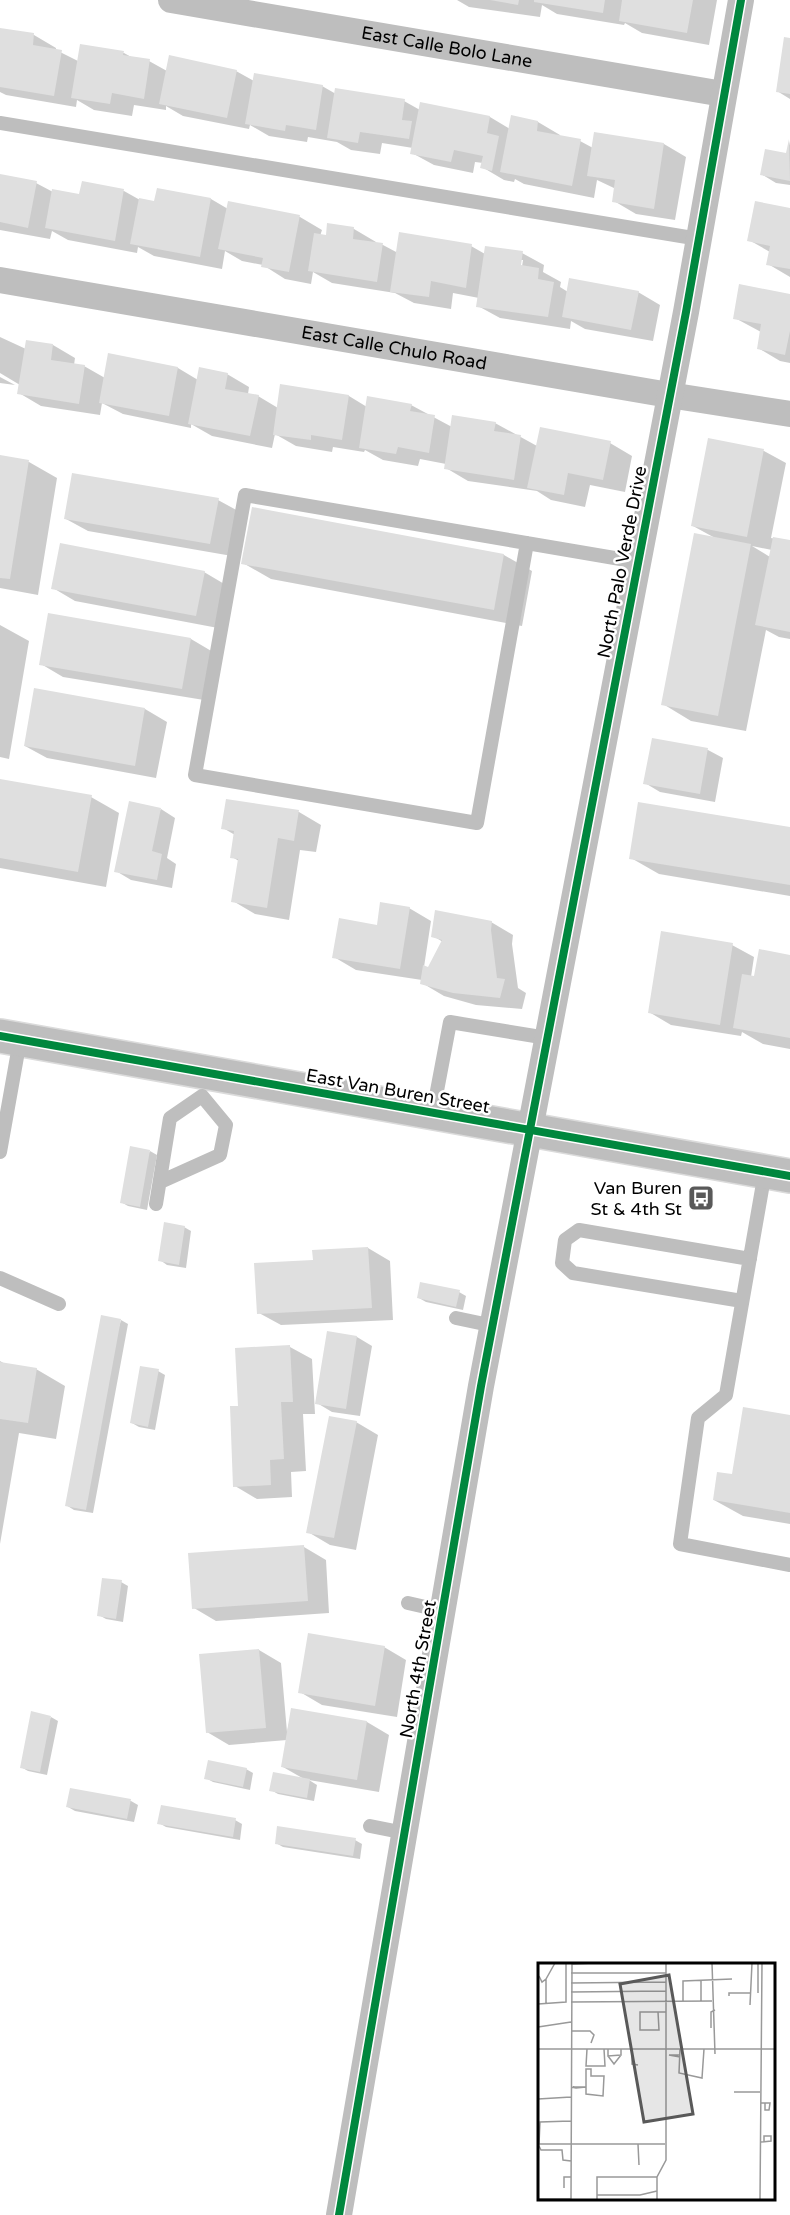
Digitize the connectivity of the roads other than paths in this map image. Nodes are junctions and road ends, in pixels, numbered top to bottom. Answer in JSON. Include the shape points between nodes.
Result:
{"nodes":[{"id":1,"x":171,"y":0,"type":"edge"},
{"id":2,"x":741,"y":0,"type":"edge"},
{"id":3,"x":723,"y":94,"type":"junction"},
{"id":4,"x":0,"y":123,"type":"edge"},
{"id":5,"x":699,"y":239,"type":"junction"},
{"id":6,"x":0,"y":280,"type":"edge"},
{"id":7,"x":669,"y":395,"type":"junction"},
{"id":8,"x":790,"y":414,"type":"edge"},
{"id":9,"x":526,"y":543,"type":"junction"},
{"id":10,"x":638,"y":562,"type":"junction"},
{"id":11,"x":10,"y":1038,"type":"edge"},
{"id":12,"x":547,"y":1038,"type":"junction"},
{"id":13,"x":204,"y":1084,"type":"junction"},
{"id":14,"x":433,"y":1112,"type":"junction"},
{"id":15,"x":529,"y":1129,"type":"junction"},
{"id":16,"x":0,"y":1152,"type":"edge"},
{"id":17,"x":778,"y":1174,"type":"edge"},
{"id":18,"x":160,"y":1182,"type":"junction"},
{"id":19,"x":156,"y":1204,"type":"dead end"},
{"id":20,"x":750,"y":1259,"type":"junction"},
{"id":21,"x":0,"y":1278,"type":"edge"},
{"id":22,"x":742,"y":1302,"type":"junction"},
{"id":23,"x":59,"y":1304,"type":"dead end"},
{"id":24,"x":456,"y":1318,"type":"dead end"},
{"id":25,"x":494,"y":1326,"type":"junction"},
{"id":26,"x":790,"y":1565,"type":"edge"},
{"id":27,"x":408,"y":1603,"type":"dead end"},
{"id":28,"x":443,"y":1611,"type":"junction"},
{"id":29,"x":370,"y":1826,"type":"dead end"},
{"id":30,"x":405,"y":1833,"type":"junction"},
{"id":31,"x":339,"y":2215,"type":"edge"}],
"edges":[{"from":1,"to":3,"type":"street","name":"East Calle Bolo Lane"},
{"from":2,"to":3,"type":"street","name":"North Palo Verde Drive"},
{"from":3,"to":5,"type":"street","name":"North Palo Verde Drive"},
{"from":4,"to":5,"type":"lane"},
{"from":5,"to":7,"type":"street","name":"North Palo Verde Drive"},
{"from":6,"to":7,"type":"street","name":"East Calle Chulo Road"},
{"from":7,"to":8,"type":"street","name":"East Calle Chulo Road"},
{"from":7,"to":10,"type":"street","name":"North Palo Verde Drive"},
{"from":9,"to":9,"type":"lane","via":[[245,495],[195,775],[477,823]]},
{"from":9,"to":10,"type":"lane"},
{"from":10,"to":12,"type":"street","name":"North Palo Verde Drive"},
{"from":11,"to":13,"type":"main road","name":"East Van Buren Street"},
{"from":11,"to":16,"type":"lane"},
{"from":12,"to":14,"type":"lane","via":[[450,1022]]},
{"from":12,"to":15,"type":"street","name":"North Palo Verde Drive"},
{"from":13,"to":14,"type":"main road","name":"East Van Buren Street"},
{"from":13,"to":18,"type":"lane","via":[[170,1118]]},
{"from":13,"to":18,"type":"lane","via":[[226,1125],[220,1155]]},
{"from":14,"to":15,"type":"main road","name":"East Van Buren Street"},
{"from":15,"to":17,"type":"main road","name":"East Van Buren Street"},
{"from":15,"to":25,"type":"street","name":"North 4th Street"},
{"from":17,"to":20,"type":"lane"},
{"from":18,"to":19,"type":"lane"},
{"from":20,"to":22,"type":"lane"},
{"from":20,"to":22,"type":"lane","via":[[579,1230],[565,1240],[562,1263],[573,1273]]},
{"from":21,"to":23,"type":"lane"},
{"from":22,"to":26,"type":"lane","via":[[726,1395],[698,1418],[680,1544]]},
{"from":24,"to":25,"type":"lane"},
{"from":25,"to":28,"type":"street","name":"North 4th Street"},
{"from":27,"to":28,"type":"lane"},
{"from":28,"to":30,"type":"street","name":"North 4th Street"},
{"from":29,"to":30,"type":"lane"},
{"from":30,"to":31,"type":"street","name":"North 4th Street"}]}
